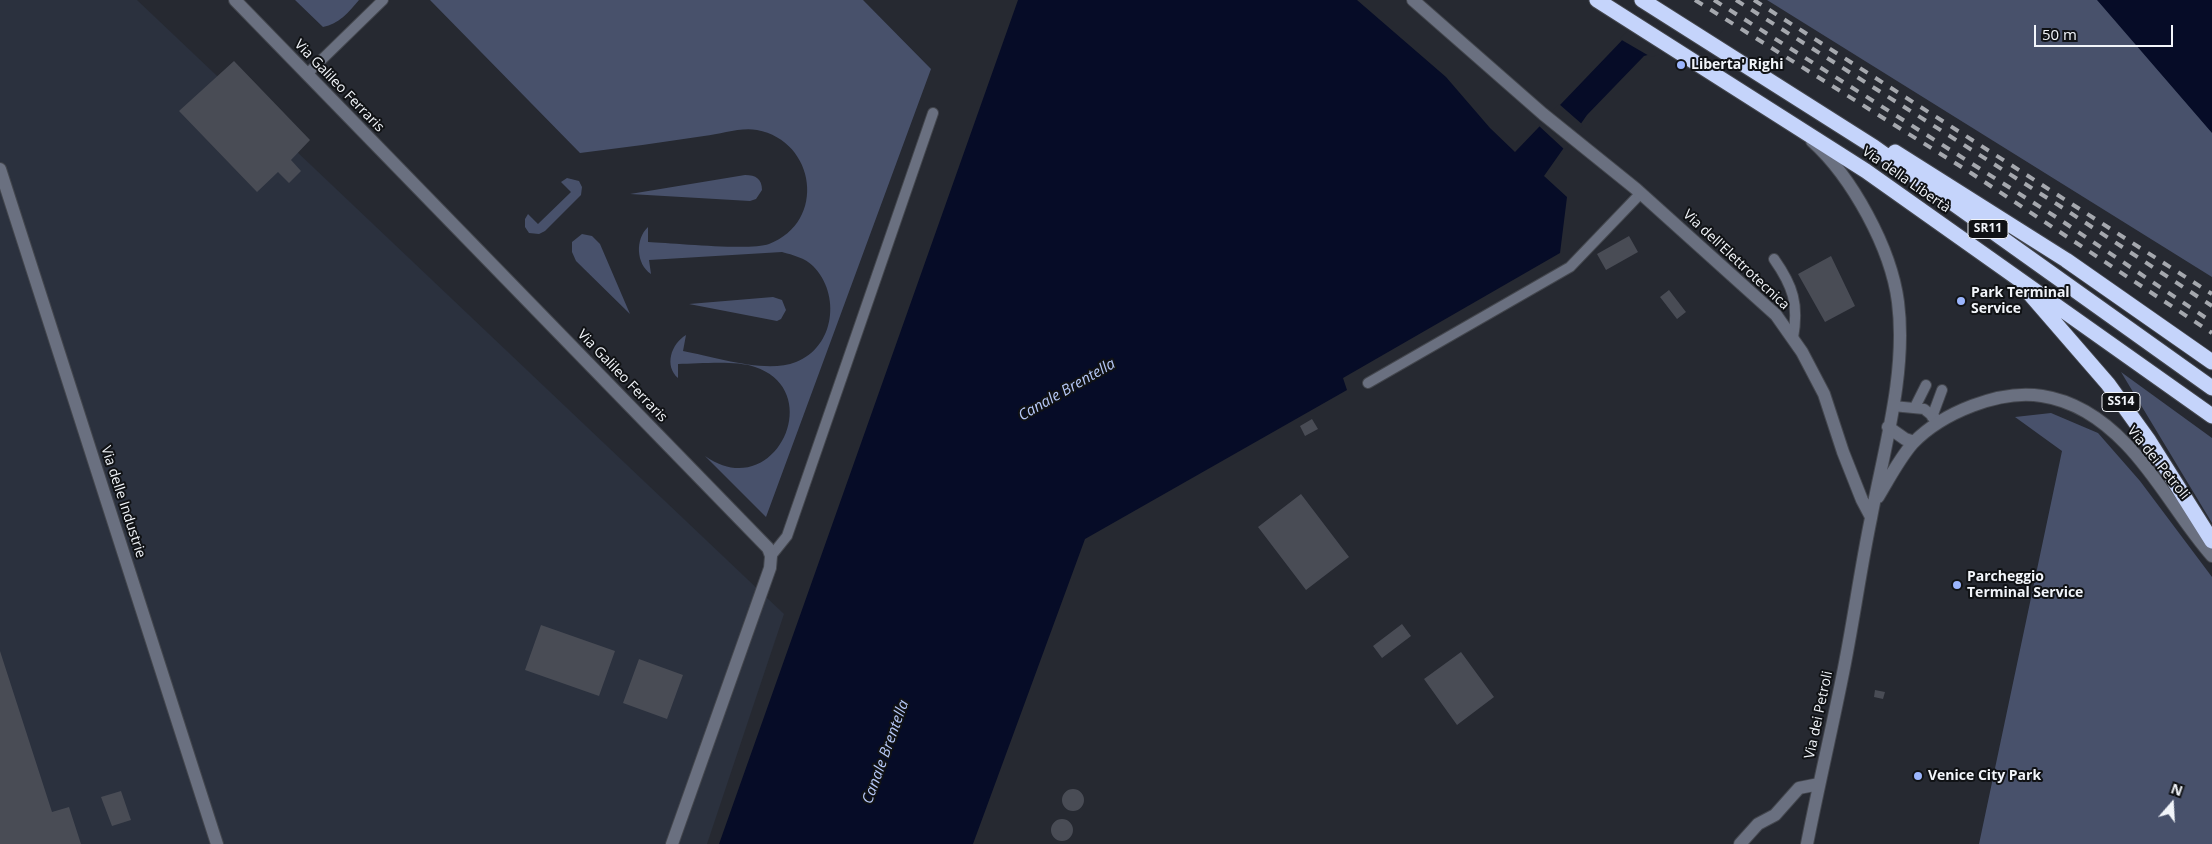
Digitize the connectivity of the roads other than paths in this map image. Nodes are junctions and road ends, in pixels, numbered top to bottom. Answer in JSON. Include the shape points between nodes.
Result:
{"nodes":[{"id":1,"x":235,"y":0,"type":"edge"},
{"id":2,"x":382,"y":0,"type":"edge"},
{"id":3,"x":1413,"y":0,"type":"edge"},
{"id":4,"x":1597,"y":0,"type":"edge"},
{"id":5,"x":1642,"y":0,"type":"edge"},
{"id":6,"x":307,"y":74,"type":"junction"},
{"id":7,"x":1761,"y":75,"type":"junction"},
{"id":8,"x":933,"y":112,"type":"dead end"},
{"id":9,"x":1785,"y":118,"type":"junction"},
{"id":10,"x":0,"y":169,"type":"edge"},
{"id":11,"x":1641,"y":193,"type":"junction"},
{"id":12,"x":1774,"y":259,"type":"dead end"},
{"id":13,"x":2014,"y":276,"type":"junction"},
{"id":14,"x":1793,"y":338,"type":"junction"},
{"id":15,"x":2212,"y":362,"type":"edge"},
{"id":16,"x":1368,"y":383,"type":"dead end"},
{"id":17,"x":1926,"y":386,"type":"dead end"},
{"id":18,"x":2212,"y":388,"type":"edge"},
{"id":19,"x":1942,"y":390,"type":"dead end"},
{"id":20,"x":1893,"y":406,"type":"junction"},
{"id":21,"x":1915,"y":407,"type":"junction"},
{"id":22,"x":2212,"y":416,"type":"edge"},
{"id":23,"x":1936,"y":419,"type":"junction"},
{"id":24,"x":1888,"y":427,"type":"junction"},
{"id":25,"x":1914,"y":442,"type":"junction"},
{"id":26,"x":1874,"y":503,"type":"junction"},
{"id":27,"x":1871,"y":517,"type":"junction"},
{"id":28,"x":2212,"y":541,"type":"edge"},
{"id":29,"x":771,"y":556,"type":"junction"},
{"id":30,"x":2212,"y":556,"type":"edge"},
{"id":31,"x":1819,"y":784,"type":"junction"},
{"id":32,"x":217,"y":844,"type":"edge"},
{"id":33,"x":672,"y":844,"type":"edge"},
{"id":34,"x":1740,"y":844,"type":"edge"},
{"id":35,"x":1807,"y":844,"type":"edge"}],
"edges":[{"from":1,"to":6,"type":"street","name":"Via Galileo Ferraris"},
{"from":2,"to":6,"type":"lane"},
{"from":3,"to":11,"type":"street","name":"Via dell'Elettrotecnica"},
{"from":4,"to":9,"type":"highway","name":"Via della Libertà","number":"SR11"},
{"from":5,"to":7,"type":"highway","name":"Via della Libertà","number":"SR11"},
{"from":6,"to":29,"type":"street","name":"Via Galileo Ferraris","via":[[768,548]]},
{"from":7,"to":15,"type":"highway","via":[[1994,213]]},
{"from":7,"to":18,"type":"highway","name":"Via della Libertà","number":"SR11","via":[[1874,147]]},
{"from":8,"to":29,"type":"lane","via":[[786,536]]},
{"from":9,"to":13,"type":"highway","name":"Via della Libertà","number":"SR11"},
{"from":9,"to":20,"type":"street","name":"Via dei Petroli","via":[[1816,145],[1845,180],[1876,234],[1890,268],[1898,300],[1901,338]]},
{"from":10,"to":32,"type":"street","name":"Via delle Industrie"},
{"from":11,"to":14,"type":"street","name":"Via dell'Elettrotecnica","via":[[1776,315]]},
{"from":11,"to":16,"type":"lane","via":[[1570,267]]},
{"from":12,"to":14,"type":"lane","via":[[1788,279],[1794,297],[1796,322]]},
{"from":13,"to":22,"type":"highway","name":"Via della Libertà","number":"SR11"},
{"from":13,"to":28,"type":"highway","number":"SS14","via":[[2108,384],[2149,441]]},
{"from":14,"to":27,"type":"street","name":"Via dell'Elettrotecnica","via":[[1824,394],[1843,452]]},
{"from":17,"to":21,"type":"lane"},
{"from":19,"to":23,"type":"lane"},
{"from":20,"to":21,"type":"lane"},
{"from":20,"to":24,"type":"street","name":"Via dei Petroli"},
{"from":21,"to":23,"type":"lane","via":[[1924,409]]},
{"from":23,"to":25,"type":"street","name":"Via dei Petroli"},
{"from":23,"to":30,"type":"street","name":"Via dei Petroli","via":[[1991,400],[2017,396],[2041,396],[2085,411],[2127,444]]},
{"from":24,"to":25,"type":"street"},
{"from":24,"to":26,"type":"street","name":"Via dei Petroli"},
{"from":25,"to":26,"type":"street","name":"Via dei Petroli"},
{"from":26,"to":27,"type":"street","name":"Via dei Petroli"},
{"from":27,"to":31,"type":"street","name":"Via dei Petroli","via":[[1842,679]]},
{"from":29,"to":33,"type":"street","via":[[770,568]]},
{"from":31,"to":34,"type":"street","via":[[1800,788],[1775,815],[1758,824]]},
{"from":31,"to":35,"type":"street","name":"Via dei Petroli"}]}
